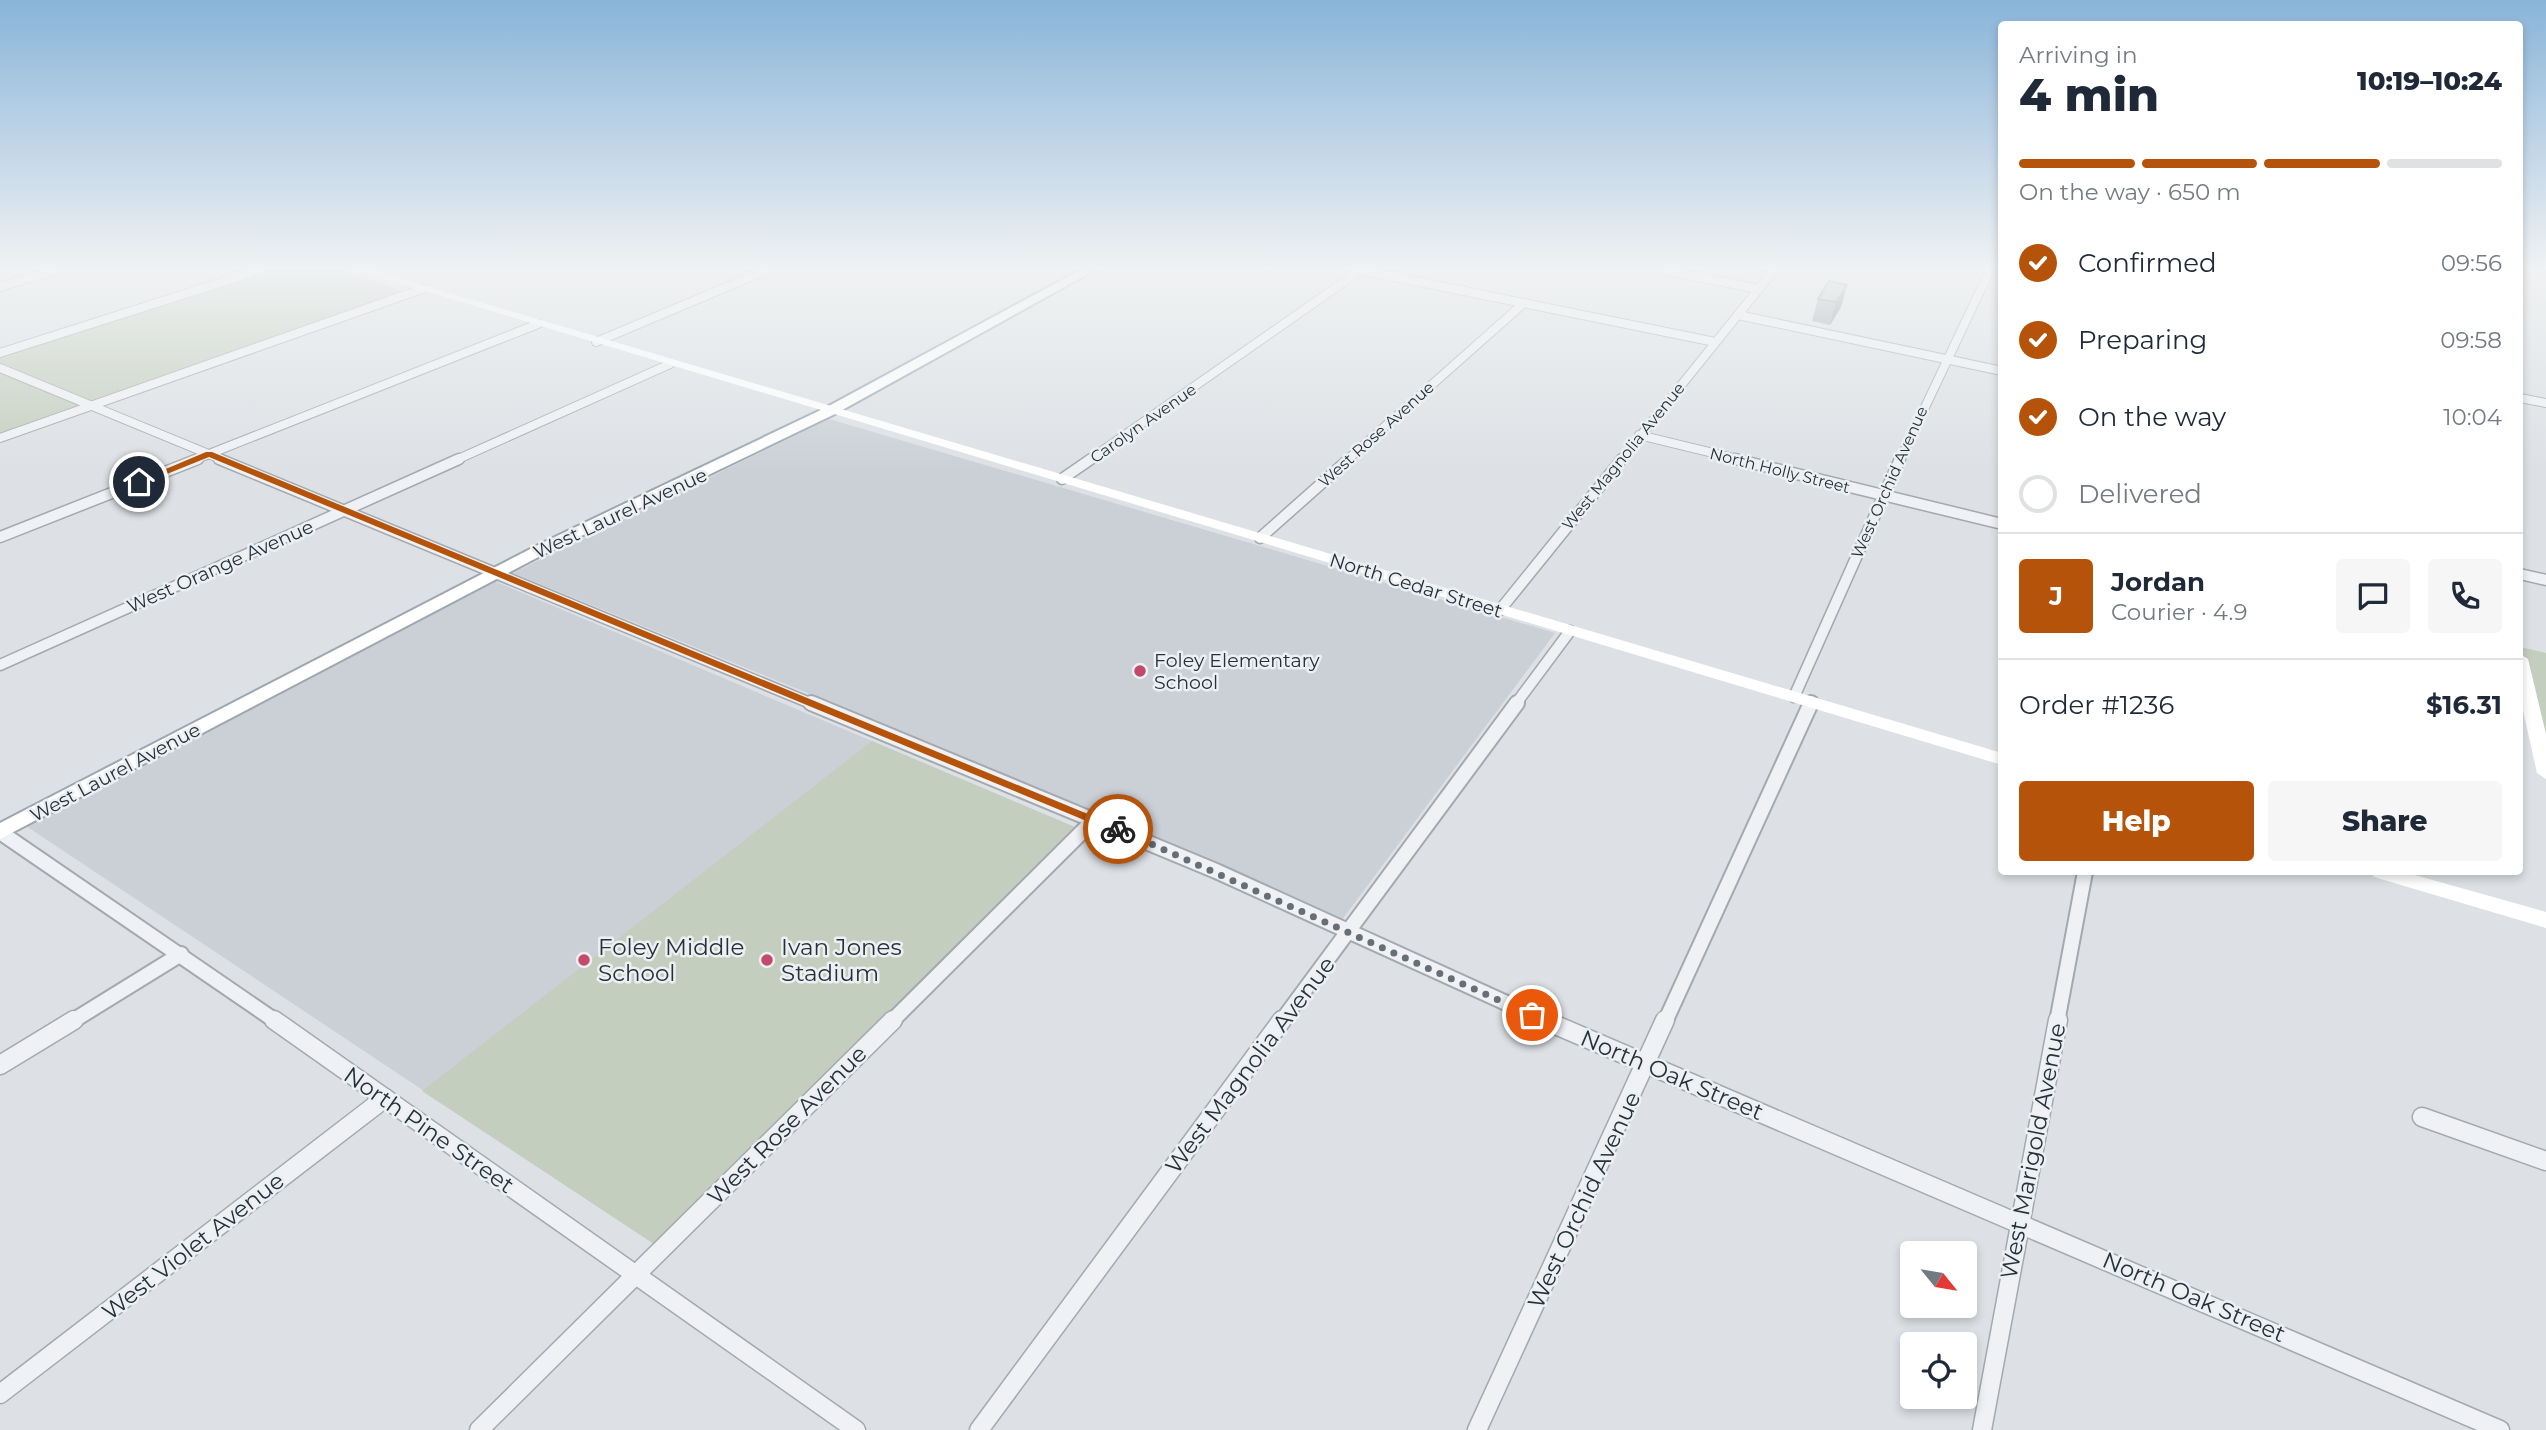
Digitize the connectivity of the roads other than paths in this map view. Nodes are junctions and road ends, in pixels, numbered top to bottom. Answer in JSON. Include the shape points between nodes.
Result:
{"nodes":[{"id":1,"x":51,"y":337,"type":"edge"},
{"id":2,"x":288,"y":337,"type":"edge"},
{"id":3,"x":506,"y":337,"type":"edge"},
{"id":4,"x":579,"y":337,"type":"edge"},
{"id":5,"x":609,"y":337,"type":"edge"},
{"id":6,"x":966,"y":337,"type":"edge"},
{"id":7,"x":1266,"y":337,"type":"edge"},
{"id":8,"x":1486,"y":337,"type":"edge"},
{"id":9,"x":1689,"y":337,"type":"edge"},
{"id":10,"x":1719,"y":337,"type":"edge"},
{"id":11,"x":1839,"y":337,"type":"edge"},
{"id":12,"x":1959,"y":337,"type":"edge"},
{"id":13,"x":596,"y":342,"type":"junction"},
{"id":14,"x":1715,"y":342,"type":"junction"},
{"id":15,"x":0,"y":353,"type":"edge"},
{"id":16,"x":1948,"y":360,"type":"junction"},
{"id":17,"x":670,"y":364,"type":"junction"},
{"id":18,"x":0,"y":368,"type":"edge"},
{"id":19,"x":1998,"y":369,"type":"edge"},
{"id":20,"x":2523,"y":399,"type":"edge"},
{"id":21,"x":2546,"y":403,"type":"edge"},
{"id":22,"x":93,"y":406,"type":"junction"},
{"id":23,"x":830,"y":411,"type":"junction"},
{"id":24,"x":0,"y":438,"type":"edge"},
{"id":25,"x":1637,"y":438,"type":"junction"},
{"id":26,"x":209,"y":454,"type":"junction"},
{"id":27,"x":1062,"y":479,"type":"junction"},
{"id":28,"x":1883,"y":497,"type":"junction"},
{"id":29,"x":345,"y":510,"type":"junction"},
{"id":30,"x":1998,"y":523,"type":"edge"},
{"id":31,"x":0,"y":537,"type":"edge"},
{"id":32,"x":1260,"y":538,"type":"junction"},
{"id":33,"x":495,"y":573,"type":"junction"},
{"id":34,"x":2523,"y":575,"type":"edge"},
{"id":35,"x":2546,"y":580,"type":"edge"},
{"id":36,"x":1500,"y":610,"type":"junction"},
{"id":37,"x":1570,"y":631,"type":"junction"},
{"id":38,"x":0,"y":665,"type":"edge"},
{"id":39,"x":2523,"y":672,"type":"edge"},
{"id":40,"x":1794,"y":697,"type":"junction"},
{"id":41,"x":1811,"y":703,"type":"junction"},
{"id":42,"x":1998,"y":758,"type":"edge"},
{"id":43,"x":2546,"y":773,"type":"edge"},
{"id":44,"x":1095,"y":820,"type":"junction"},
{"id":45,"x":0,"y":832,"type":"edge"},
{"id":46,"x":2084,"y":875,"type":"edge"},
{"id":47,"x":2395,"y":875,"type":"edge"},
{"id":48,"x":2546,"y":920,"type":"edge"},
{"id":49,"x":1349,"y":932,"type":"junction"},
{"id":50,"x":181,"y":954,"type":"junction"},
{"id":51,"x":1647,"y":1064,"type":"junction"},
{"id":52,"x":0,"y":1065,"type":"edge"},
{"id":53,"x":385,"y":1098,"type":"junction"},
{"id":54,"x":2422,"y":1116,"type":"dead end"},
{"id":55,"x":2546,"y":1161,"type":"edge"},
{"id":56,"x":2020,"y":1223,"type":"junction"},
{"id":57,"x":636,"y":1275,"type":"junction"},
{"id":58,"x":0,"y":1394,"type":"edge"},
{"id":59,"x":479,"y":1430,"type":"edge"},
{"id":60,"x":856,"y":1430,"type":"edge"},
{"id":61,"x":979,"y":1430,"type":"edge"},
{"id":62,"x":1477,"y":1430,"type":"edge"},
{"id":63,"x":1982,"y":1430,"type":"edge"},
{"id":64,"x":2500,"y":1430,"type":"edge"}],
"edges":[{"from":1,"to":15,"type":"street"},
{"from":2,"to":22,"type":"street"},
{"from":3,"to":26,"type":"street"},
{"from":4,"to":13,"type":"street","name":"North Cedar Street"},
{"from":5,"to":13,"type":"street"},
{"from":6,"to":23,"type":"main road","name":"West Laurel Avenue"},
{"from":7,"to":27,"type":"street","name":"Carolyn Avenue"},
{"from":8,"to":32,"type":"street","name":"West Rose Avenue"},
{"from":9,"to":14,"type":"street"},
{"from":10,"to":14,"type":"street","name":"West Magnolia Avenue"},
{"from":11,"to":16,"type":"street"},
{"from":12,"to":16,"type":"street","name":"West Orchid Avenue"},
{"from":13,"to":17,"type":"street","name":"North Cedar Street"},
{"from":14,"to":25,"type":"street","name":"West Magnolia Avenue"},
{"from":16,"to":19,"type":"street"},
{"from":16,"to":28,"type":"street","name":"West Orchid Avenue"},
{"from":17,"to":23,"type":"street","name":"North Cedar Street"},
{"from":17,"to":29,"type":"street","name":"West Orange Avenue"},
{"from":18,"to":22,"type":"street","name":"North Oak Street"},
{"from":20,"to":21,"type":"street"},
{"from":22,"to":24,"type":"street"},
{"from":22,"to":26,"type":"street","name":"North Oak Street"},
{"from":23,"to":27,"type":"street","name":"North Cedar Street"},
{"from":23,"to":33,"type":"main road","name":"West Laurel Avenue"},
{"from":25,"to":28,"type":"street","name":"North Holly Street"},
{"from":25,"to":36,"type":"street","name":"West Magnolia Avenue"},
{"from":26,"to":29,"type":"street","name":"North Oak Street"},
{"from":26,"to":31,"type":"street"},
{"from":27,"to":32,"type":"street","name":"North Cedar Street"},
{"from":28,"to":30,"type":"street","name":"North Holly Street"},
{"from":28,"to":40,"type":"street","name":"West Orchid Avenue"},
{"from":29,"to":33,"type":"street","name":"North Oak Street"},
{"from":29,"to":38,"type":"street","name":"West Orange Avenue"},
{"from":32,"to":36,"type":"street","name":"North Cedar Street"},
{"from":33,"to":44,"type":"street","name":"North Oak Street"},
{"from":33,"to":45,"type":"main road","name":"West Laurel Avenue"},
{"from":34,"to":35,"type":"street"},
{"from":36,"to":37,"type":"street","name":"North Cedar Street"},
{"from":37,"to":40,"type":"street","name":"North Cedar Street"},
{"from":37,"to":49,"type":"street","name":"West Magnolia Avenue"},
{"from":39,"to":43,"type":"street"},
{"from":40,"to":41,"type":"street","name":"North Cedar Street"},
{"from":41,"to":42,"type":"street","name":"North Cedar Street"},
{"from":41,"to":51,"type":"street","name":"West Orchid Avenue"},
{"from":44,"to":49,"type":"street","name":"North Oak Street"},
{"from":44,"to":57,"type":"street","name":"West Rose Avenue"},
{"from":45,"to":50,"type":"street","name":"North Pine Street"},
{"from":46,"to":56,"type":"street","name":"West Marigold Avenue"},
{"from":47,"to":48,"type":"street"},
{"from":49,"to":51,"type":"street","name":"North Oak Street"},
{"from":49,"to":61,"type":"street","name":"West Magnolia Avenue"},
{"from":50,"to":52,"type":"street"},
{"from":50,"to":53,"type":"street","name":"North Pine Street"},
{"from":51,"to":56,"type":"street","name":"North Oak Street"},
{"from":51,"to":62,"type":"street","name":"West Orchid Avenue"},
{"from":53,"to":57,"type":"street","name":"North Pine Street"},
{"from":53,"to":58,"type":"street","name":"West Violet Avenue"},
{"from":54,"to":55,"type":"street"},
{"from":56,"to":63,"type":"street","name":"West Marigold Avenue"},
{"from":56,"to":64,"type":"street","name":"North Oak Street"},
{"from":57,"to":59,"type":"street","name":"West Rose Avenue"},
{"from":57,"to":60,"type":"street","name":"North Pine Street"}]}
